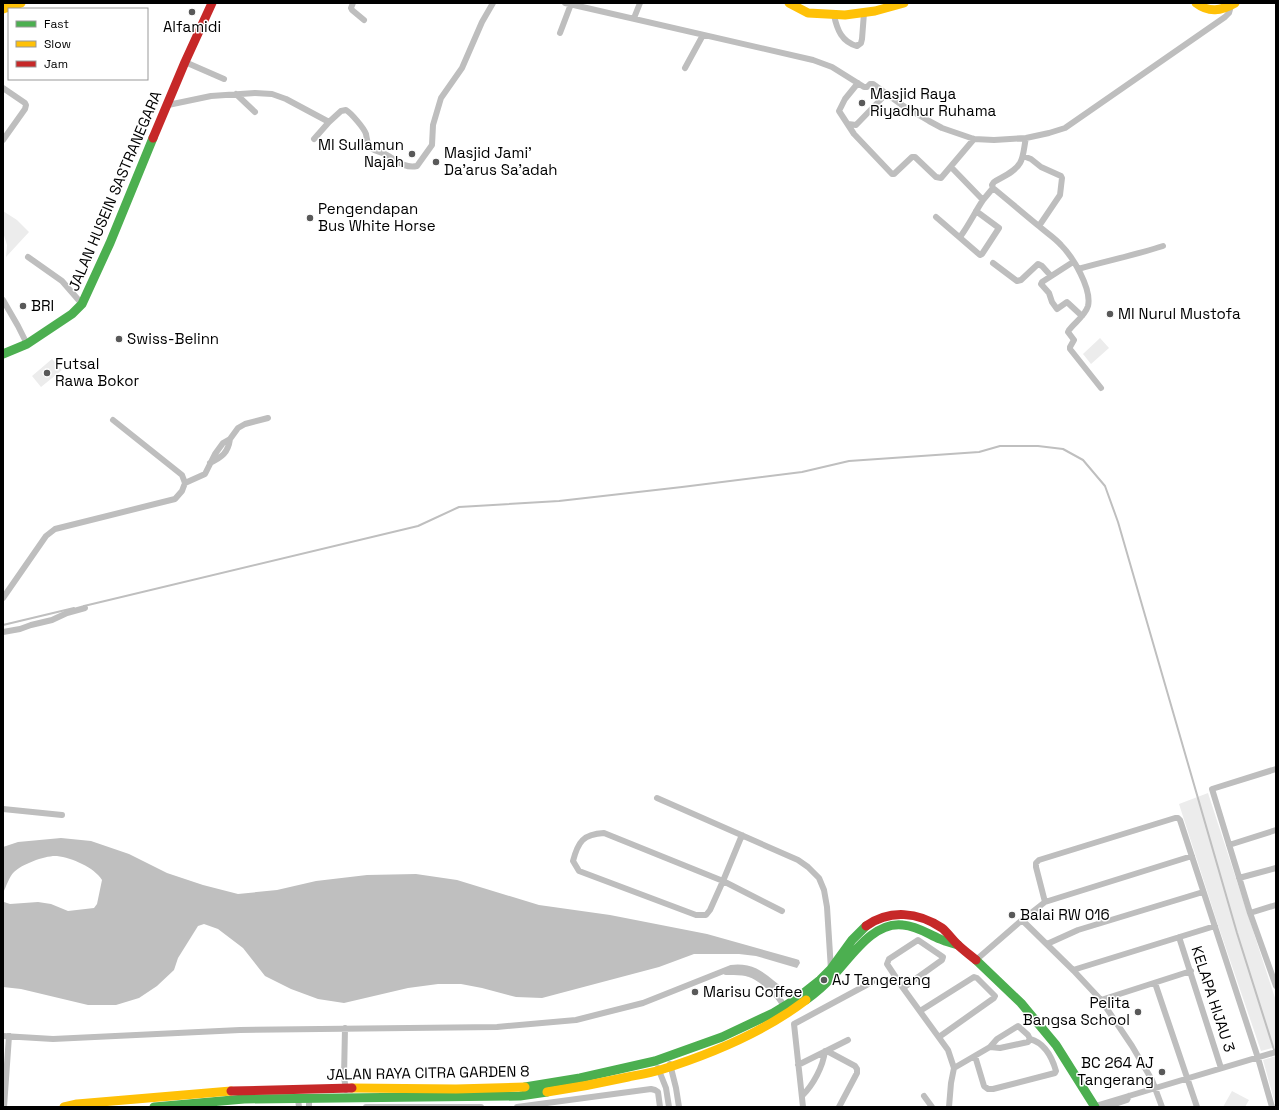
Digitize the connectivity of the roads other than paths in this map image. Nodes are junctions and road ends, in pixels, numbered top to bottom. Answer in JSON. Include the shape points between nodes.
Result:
{"nodes":[{"id":1,"x":21,"y":3,"type":"edge"},
{"id":2,"x":212,"y":3,"type":"edge"},
{"id":3,"x":353,"y":3,"type":"edge"},
{"id":4,"x":493,"y":3,"type":"edge"},
{"id":5,"x":640,"y":3,"type":"edge"},
{"id":6,"x":789,"y":3,"type":"edge"},
{"id":7,"x":904,"y":3,"type":"edge"},
{"id":8,"x":1196,"y":3,"type":"edge"},
{"id":9,"x":568,"y":4,"type":"edge"},
{"id":10,"x":1233,"y":5,"type":"edge"},
{"id":11,"x":3,"y":9,"type":"edge"},
{"id":12,"x":864,"y":13,"type":"junction"},
{"id":13,"x":834,"y":15,"type":"junction"},
{"id":14,"x":635,"y":16,"type":"dead end"},
{"id":15,"x":364,"y":20,"type":"dead end"},
{"id":16,"x":560,"y":33,"type":"dead end"},
{"id":17,"x":703,"y":35,"type":"junction"},
{"id":18,"x":185,"y":62,"type":"junction"},
{"id":19,"x":685,"y":68,"type":"dead end"},
{"id":20,"x":224,"y":79,"type":"dead end"},
{"id":21,"x":857,"y":85,"type":"junction"},
{"id":22,"x":3,"y":88,"type":"edge"},
{"id":23,"x":236,"y":94,"type":"junction"},
{"id":24,"x":886,"y":94,"type":"junction"},
{"id":25,"x":168,"y":105,"type":"junction"},
{"id":26,"x":255,"y":112,"type":"dead end"},
{"id":27,"x":329,"y":122,"type":"junction"},
{"id":28,"x":848,"y":124,"type":"junction"},
{"id":29,"x":314,"y":139,"type":"dead end"},
{"id":30,"x":3,"y":140,"type":"edge"},
{"id":31,"x":972,"y":141,"type":"junction"},
{"id":32,"x":1026,"y":141,"type":"junction"},
{"id":33,"x":1023,"y":156,"type":"junction"},
{"id":34,"x":951,"y":167,"type":"junction"},
{"id":35,"x":993,"y":188,"type":"junction"},
{"id":36,"x":983,"y":200,"type":"junction"},
{"id":37,"x":976,"y":211,"type":"junction"},
{"id":38,"x":936,"y":217,"type":"dead end"},
{"id":39,"x":1039,"y":226,"type":"junction"},
{"id":40,"x":960,"y":237,"type":"junction"},
{"id":41,"x":1163,"y":246,"type":"dead end"},
{"id":42,"x":28,"y":257,"type":"dead end"},
{"id":43,"x":1072,"y":262,"type":"junction"},
{"id":44,"x":993,"y":263,"type":"dead end"},
{"id":45,"x":1078,"y":269,"type":"junction"},
{"id":46,"x":1051,"y":276,"type":"junction"},
{"id":47,"x":3,"y":300,"type":"edge"},
{"id":48,"x":82,"y":304,"type":"junction"},
{"id":49,"x":1082,"y":316,"type":"junction"},
{"id":50,"x":27,"y":344,"type":"junction"},
{"id":51,"x":3,"y":354,"type":"edge"},
{"id":52,"x":1101,"y":388,"type":"dead end"},
{"id":53,"x":268,"y":418,"type":"dead end"},
{"id":54,"x":114,"y":420,"type":"dead end"},
{"id":55,"x":185,"y":483,"type":"junction"},
{"id":56,"x":3,"y":598,"type":"edge"},
{"id":57,"x":85,"y":608,"type":"dead end"},
{"id":58,"x":3,"y":632,"type":"edge"},
{"id":59,"x":1276,"y":769,"type":"edge"},
{"id":60,"x":657,"y":798,"type":"dead end"},
{"id":61,"x":3,"y":809,"type":"edge"},
{"id":62,"x":62,"y":815,"type":"dead end"},
{"id":63,"x":1276,"y":830,"type":"edge"},
{"id":64,"x":742,"y":835,"type":"junction"},
{"id":65,"x":1229,"y":845,"type":"junction"},
{"id":66,"x":1192,"y":856,"type":"junction"},
{"id":67,"x":1276,"y":868,"type":"edge"},
{"id":68,"x":1239,"y":878,"type":"junction"},
{"id":69,"x":723,"y":881,"type":"junction"},
{"id":70,"x":1203,"y":892,"type":"junction"},
{"id":71,"x":1045,"y":902,"type":"junction"},
{"id":72,"x":1276,"y":905,"type":"edge"},
{"id":73,"x":782,"y":911,"type":"dead end"},
{"id":74,"x":1250,"y":913,"type":"junction"},
{"id":75,"x":1022,"y":920,"type":"junction"},
{"id":76,"x":1215,"y":926,"type":"junction"},
{"id":77,"x":1179,"y":937,"type":"junction"},
{"id":78,"x":1047,"y":944,"type":"junction"},
{"id":79,"x":976,"y":960,"type":"junction"},
{"id":80,"x":1073,"y":970,"type":"junction"},
{"id":81,"x":833,"y":971,"type":"junction"},
{"id":82,"x":723,"y":972,"type":"junction"},
{"id":83,"x":1191,"y":972,"type":"junction"},
{"id":84,"x":872,"y":982,"type":"dead end"},
{"id":85,"x":1155,"y":983,"type":"junction"},
{"id":86,"x":1276,"y":986,"type":"edge"},
{"id":87,"x":902,"y":988,"type":"junction"},
{"id":88,"x":796,"y":999,"type":"junction"},
{"id":89,"x":1101,"y":1000,"type":"junction"},
{"id":90,"x":786,"y":1009,"type":"junction"},
{"id":91,"x":920,"y":1011,"type":"junction"},
{"id":92,"x":345,"y":1028,"type":"junction"},
{"id":93,"x":6,"y":1036,"type":"edge"},
{"id":94,"x":939,"y":1037,"type":"junction"},
{"id":95,"x":1030,"y":1039,"type":"junction"},
{"id":96,"x":848,"y":1040,"type":"dead end"},
{"id":97,"x":990,"y":1047,"type":"junction"},
{"id":98,"x":826,"y":1051,"type":"junction"},
{"id":99,"x":1276,"y":1052,"type":"edge"},
{"id":100,"x":974,"y":1056,"type":"junction"},
{"id":101,"x":667,"y":1057,"type":"junction"},
{"id":102,"x":1258,"y":1058,"type":"junction"},
{"id":103,"x":798,"y":1065,"type":"junction"},
{"id":104,"x":657,"y":1066,"type":"junction"},
{"id":105,"x":670,"y":1066,"type":"junction"},
{"id":106,"x":954,"y":1068,"type":"junction"},
{"id":107,"x":1221,"y":1068,"type":"junction"},
{"id":108,"x":1187,"y":1078,"type":"junction"},
{"id":109,"x":346,"y":1086,"type":"junction"},
{"id":110,"x":1155,"y":1087,"type":"junction"},
{"id":111,"x":802,"y":1096,"type":"junction"},
{"id":112,"x":924,"y":1096,"type":"dead end"},
{"id":113,"x":1129,"y":1096,"type":"junction"},
{"id":114,"x":346,"y":1097,"type":"junction"},
{"id":115,"x":181,"y":1100,"type":"junction"},
{"id":116,"x":299,"y":1103,"type":"edge"},
{"id":117,"x":309,"y":1103,"type":"edge"},
{"id":118,"x":4,"y":1107,"type":"edge"},
{"id":119,"x":64,"y":1107,"type":"edge"},
{"id":120,"x":154,"y":1107,"type":"edge"},
{"id":121,"x":366,"y":1107,"type":"edge"},
{"id":122,"x":453,"y":1107,"type":"edge"},
{"id":123,"x":481,"y":1107,"type":"edge"},
{"id":124,"x":518,"y":1107,"type":"edge"},
{"id":125,"x":660,"y":1107,"type":"edge"},
{"id":126,"x":669,"y":1107,"type":"edge"},
{"id":127,"x":679,"y":1107,"type":"edge"},
{"id":128,"x":803,"y":1107,"type":"edge"},
{"id":129,"x":839,"y":1107,"type":"edge"},
{"id":130,"x":932,"y":1107,"type":"edge"},
{"id":131,"x":949,"y":1107,"type":"edge"},
{"id":132,"x":1093,"y":1107,"type":"edge"},
{"id":133,"x":1106,"y":1107,"type":"edge"},
{"id":134,"x":1162,"y":1107,"type":"edge"},
{"id":135,"x":1197,"y":1107,"type":"edge"},
{"id":136,"x":1272,"y":1107,"type":"edge"}],
"edges":[{"from":1,"to":11,"type":"main road"},
{"from":2,"to":18,"type":"main road","name":"JALAN HUSEIN SASTRANEGARA"},
{"from":3,"to":15,"type":"street","via":[[352,10]]},
{"from":4,"to":27,"type":"street","via":[[462,68],[442,98],[433,125],[432,145],[417,166],[394,161],[371,149],[366,140],[366,133],[348,111],[341,111]]},
{"from":5,"to":14,"type":"street"},
{"from":6,"to":13,"type":"main road","via":[[808,13]]},
{"from":7,"to":12,"type":"main road"},
{"from":8,"to":10,"type":"main road","via":[[1203,9],[1216,11]]},
{"from":9,"to":16,"type":"street"},
{"from":9,"to":17,"type":"street"},
{"from":10,"to":32,"type":"street","via":[[1225,17],[1073,122],[1057,131]]},
{"from":12,"to":13,"type":"main road"},
{"from":12,"to":13,"type":"street","via":[[862,39],[857,46],[843,38],[836,28]]},
{"from":17,"to":19,"type":"street"},
{"from":17,"to":21,"type":"street","via":[[818,61],[836,69]]},
{"from":18,"to":20,"type":"street"},
{"from":18,"to":25,"type":"main road","name":"JALAN HUSEIN SASTRANEGARA"},
{"from":21,"to":24,"type":"street","via":[[873,84]]},
{"from":21,"to":28,"type":"street","via":[[839,109]]},
{"from":22,"to":30,"type":"street","via":[[26,105]]},
{"from":23,"to":25,"type":"street","via":[[211,96]]},
{"from":23,"to":26,"type":"street"},
{"from":23,"to":27,"type":"street","via":[[274,94]]},
{"from":24,"to":28,"type":"street","via":[[856,125]]},
{"from":24,"to":31,"type":"street","via":[[936,125]]},
{"from":25,"to":48,"type":"main road","name":"JALAN HUSEIN SASTRANEGARA"},
{"from":27,"to":29,"type":"street"},
{"from":28,"to":34,"type":"street","via":[[854,134],[892,174],[912,157],[939,179]]},
{"from":31,"to":32,"type":"street"},
{"from":31,"to":34,"type":"street"},
{"from":32,"to":33,"type":"street"},
{"from":33,"to":35,"type":"street","via":[[1018,166],[994,182]]},
{"from":33,"to":39,"type":"street","via":[[1062,178],[1060,195]]},
{"from":34,"to":36,"type":"street"},
{"from":35,"to":36,"type":"street"},
{"from":35,"to":39,"type":"street"},
{"from":36,"to":37,"type":"street"},
{"from":37,"to":40,"type":"street"},
{"from":37,"to":40,"type":"street","via":[[998,230],[980,255]]},
{"from":38,"to":40,"type":"street"},
{"from":39,"to":43,"type":"street","via":[[1060,244]]},
{"from":41,"to":45,"type":"street"},
{"from":42,"to":48,"type":"street","via":[[62,281]]},
{"from":43,"to":45,"type":"street"},
{"from":43,"to":46,"type":"street"},
{"from":44,"to":46,"type":"street","via":[[1017,281],[1038,264]]},
{"from":45,"to":49,"type":"street","via":[[1088,296],[1088,307]]},
{"from":46,"to":49,"type":"street","via":[[1041,284],[1049,293],[1052,302],[1057,308],[1067,302]]},
{"from":47,"to":50,"type":"street"},
{"from":48,"to":50,"type":"main road","name":"JALAN HUSEIN SASTRANEGARA","via":[[72,314]]},
{"from":49,"to":52,"type":"street","via":[[1068,330],[1074,340],[1070,349]]},
{"from":50,"to":51,"type":"main road","name":"JALAN HUSEIN SASTRANEGARA"},
{"from":53,"to":55,"type":"street","via":[[238,428],[230,439],[228,448],[220,458],[210,463],[205,474]]},
{"from":54,"to":55,"type":"street","via":[[182,475]]},
{"from":55,"to":56,"type":"street","via":[[175,499],[55,529],[46,536]]},
{"from":57,"to":58,"type":"street","via":[[52,620]]},
{"from":59,"to":65,"type":"street","via":[[1212,789]]},
{"from":60,"to":64,"type":"street"},
{"from":61,"to":62,"type":"street"},
{"from":63,"to":65,"type":"street"},
{"from":64,"to":69,"type":"street"},
{"from":64,"to":81,"type":"street","via":[[798,860],[819,878],[827,907]]},
{"from":65,"to":68,"type":"street"},
{"from":66,"to":70,"type":"street"},
{"from":66,"to":71,"type":"street"},
{"from":66,"to":71,"type":"street","via":[[1180,820],[1175,818],[1039,860],[1036,867]]},
{"from":67,"to":68,"type":"street"},
{"from":68,"to":74,"type":"street"},
{"from":69,"to":69,"type":"street","via":[[710,910],[706,914],[696,915],[579,871],[573,861],[576,848],[583,839],[592,833],[604,833]]},
{"from":69,"to":73,"type":"street"},
{"from":70,"to":76,"type":"street"},
{"from":70,"to":78,"type":"street","via":[[1078,930]]},
{"from":71,"to":75,"type":"street"},
{"from":72,"to":74,"type":"street"},
{"from":74,"to":86,"type":"street"},
{"from":75,"to":78,"type":"street"},
{"from":75,"to":79,"type":"street"},
{"from":76,"to":77,"type":"street"},
{"from":76,"to":102,"type":"street"},
{"from":77,"to":80,"type":"street"},
{"from":77,"to":83,"type":"street","name":"KELAPA HIJAU 3"},
{"from":78,"to":80,"type":"street"},
{"from":79,"to":81,"type":"main road","name":"JALAN RAYA CITRA GARDEN 8","via":[[943,928],[930,921],[909,914],[891,915],[863,928],[852,940]]},
{"from":79,"to":132,"type":"main road","name":"JALAN RAYA CITRA GARDEN 8","via":[[1021,1003],[1056,1045]]},
{"from":80,"to":89,"type":"street"},
{"from":81,"to":88,"type":"main road","name":"JALAN RAYA CITRA GARDEN 8"},
{"from":81,"to":90,"type":"main road","name":"JALAN RAYA CITRA GARDEN 8","via":[[820,989]]},
{"from":82,"to":88,"type":"street","via":[[731,968],[750,969],[765,976],[785,994]]},
{"from":82,"to":90,"type":"street","via":[[743,973],[759,979],[773,991]]},
{"from":82,"to":92,"type":"street","via":[[643,1003],[576,1020],[497,1027]]},
{"from":83,"to":85,"type":"street"},
{"from":83,"to":107,"type":"street","name":"KELAPA HIJAU 3"},
{"from":84,"to":103,"type":"street","via":[[794,1024]]},
{"from":85,"to":89,"type":"street"},
{"from":85,"to":108,"type":"street"},
{"from":87,"to":87,"type":"street","via":[[943,959],[918,940],[889,958],[887,964]]},
{"from":87,"to":91,"type":"street"},
{"from":88,"to":90,"type":"main road","name":"JALAN RAYA CITRA GARDEN 8"},
{"from":89,"to":110,"type":"street","via":[[1132,1046]]},
{"from":90,"to":101,"type":"main road","name":"JALAN RAYA CITRA GARDEN 8"},
{"from":90,"to":105,"type":"main road","name":"JALAN RAYA CITRA GARDEN 8","via":[[778,1020],[717,1050]]},
{"from":91,"to":94,"type":"street"},
{"from":91,"to":94,"type":"street","via":[[974,977],[995,996]]},
{"from":92,"to":93,"type":"street","via":[[53,1039]]},
{"from":92,"to":109,"type":"street"},
{"from":93,"to":118,"type":"street"},
{"from":94,"to":106,"type":"street","via":[[948,1050]]},
{"from":95,"to":97,"type":"street","via":[[1028,1042],[1000,1048]]},
{"from":95,"to":97,"type":"street","via":[[1018,1026],[997,1039]]},
{"from":95,"to":100,"type":"street","via":[[1040,1043],[1049,1053],[1056,1069],[1055,1073],[988,1089],[984,1086]]},
{"from":96,"to":98,"type":"street"},
{"from":97,"to":100,"type":"street"},
{"from":98,"to":103,"type":"street"},
{"from":98,"to":111,"type":"street","via":[[824,1060]]},
{"from":98,"to":129,"type":"street","via":[[857,1069]]},
{"from":99,"to":102,"type":"street"},
{"from":100,"to":106,"type":"street"},
{"from":101,"to":104,"type":"main road","name":"JALAN RAYA CITRA GARDEN 8"},
{"from":101,"to":105,"type":"street"},
{"from":102,"to":107,"type":"street"},
{"from":102,"to":136,"type":"street"},
{"from":103,"to":111,"type":"street"},
{"from":104,"to":105,"type":"main road","name":"JALAN RAYA CITRA GARDEN 8"},
{"from":104,"to":109,"type":"main road","name":"JALAN RAYA CITRA GARDEN 8","via":[[520,1088]]},
{"from":104,"to":114,"type":"main road","name":"JALAN RAYA CITRA GARDEN 8","via":[[582,1087],[520,1096]]},
{"from":104,"to":126,"type":"street","via":[[666,1088]]},
{"from":105,"to":127,"type":"street"},
{"from":106,"to":131,"type":"street"},
{"from":107,"to":108,"type":"street"},
{"from":108,"to":110,"type":"street"},
{"from":108,"to":135,"type":"street"},
{"from":109,"to":114,"type":"street"},
{"from":109,"to":115,"type":"main road","name":"JALAN RAYA CITRA GARDEN 8","via":[[243,1090]]},
{"from":110,"to":113,"type":"street"},
{"from":110,"to":134,"type":"street"},
{"from":111,"to":128,"type":"street"},
{"from":112,"to":130,"type":"street"},
{"from":113,"to":132,"type":"street"},
{"from":113,"to":133,"type":"street","via":[[1127,1100]]},
{"from":114,"to":117,"type":"main road","name":"JALAN RAYA CITRA GARDEN 8"},
{"from":115,"to":116,"type":"main road","name":"JALAN RAYA CITRA GARDEN 8","via":[[244,1099]]},
{"from":115,"to":119,"type":"main road","name":"JALAN RAYA CITRA GARDEN 8","via":[[77,1104]]},
{"from":115,"to":120,"type":"main road","name":"JALAN RAYA CITRA GARDEN 8"},
{"from":116,"to":117,"type":"main road","name":"JALAN RAYA CITRA GARDEN 8"},
{"from":121,"to":122,"type":"street"},
{"from":122,"to":123,"type":"street"},
{"from":124,"to":125,"type":"street","via":[[651,1088],[658,1092]]}]}
